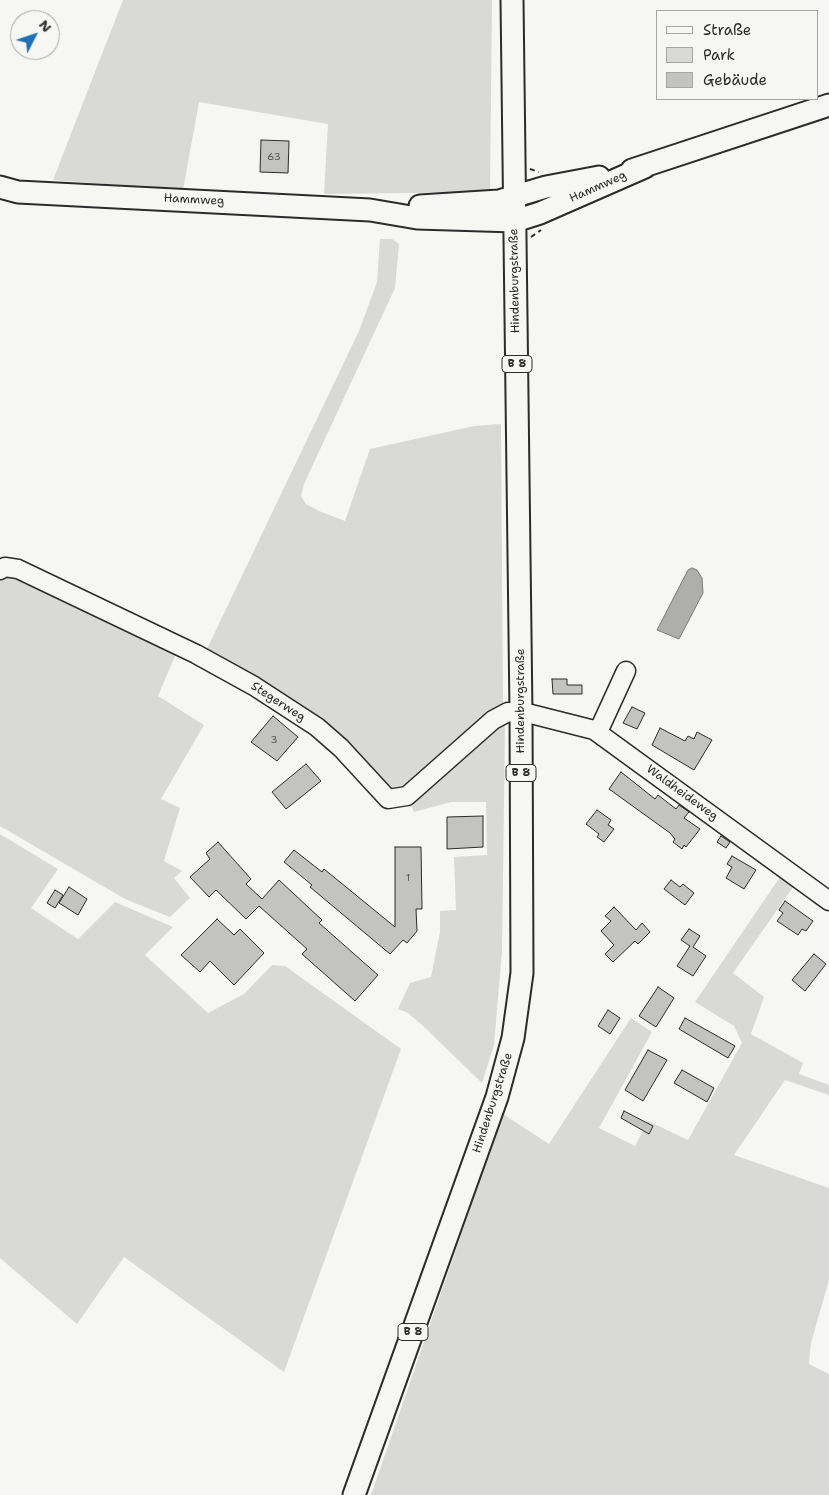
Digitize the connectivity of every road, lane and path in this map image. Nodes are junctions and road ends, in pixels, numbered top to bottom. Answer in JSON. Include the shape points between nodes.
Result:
{"nodes":[{"id":1,"x":512,"y":0,"type":"edge"},
{"id":2,"x":829,"y":105,"type":"edge"},
{"id":3,"x":645,"y":167,"type":"junction"},
{"id":4,"x":6,"y":191,"type":"edge"},
{"id":5,"x":515,"y":202,"type":"junction"},
{"id":6,"x":0,"y":570,"type":"edge"},
{"id":7,"x":626,"y":672,"type":"dead end"},
{"id":8,"x":521,"y":712,"type":"junction"},
{"id":9,"x":598,"y":732,"type":"junction"},
{"id":10,"x":829,"y":901,"type":"edge"},
{"id":11,"x":354,"y":1495,"type":"edge"}],
"edges":[{"from":1,"to":5,"type":"main road","name":"Hindenburgstraße","number":"B 8"},
{"from":2,"to":3,"type":"main road","name":"Hammweg"},
{"from":3,"to":5,"type":"main road","name":"Hammweg","via":[[546,187]]},
{"from":3,"to":5,"type":"main road","name":"Hammweg","via":[[540,213]]},
{"from":4,"to":5,"type":"main road","name":"Hammweg","via":[[372,210]]},
{"from":5,"to":8,"type":"main road","name":"Hindenburgstraße","number":"B 8"},
{"from":6,"to":8,"type":"street","name":"Stegerweg","via":[[5,567],[18,569],[196,654],[254,686],[316,727],[341,748],[388,799],[407,796],[493,720],[508,712]]},
{"from":7,"to":9,"type":"street"},
{"from":8,"to":9,"type":"street","name":"Waldheideweg"},
{"from":8,"to":11,"type":"main road","name":"Hindenburgstraße","number":"B 8","via":[[522,973],[513,1038],[497,1097]]},
{"from":9,"to":10,"type":"street","name":"Waldheideweg"}]}
